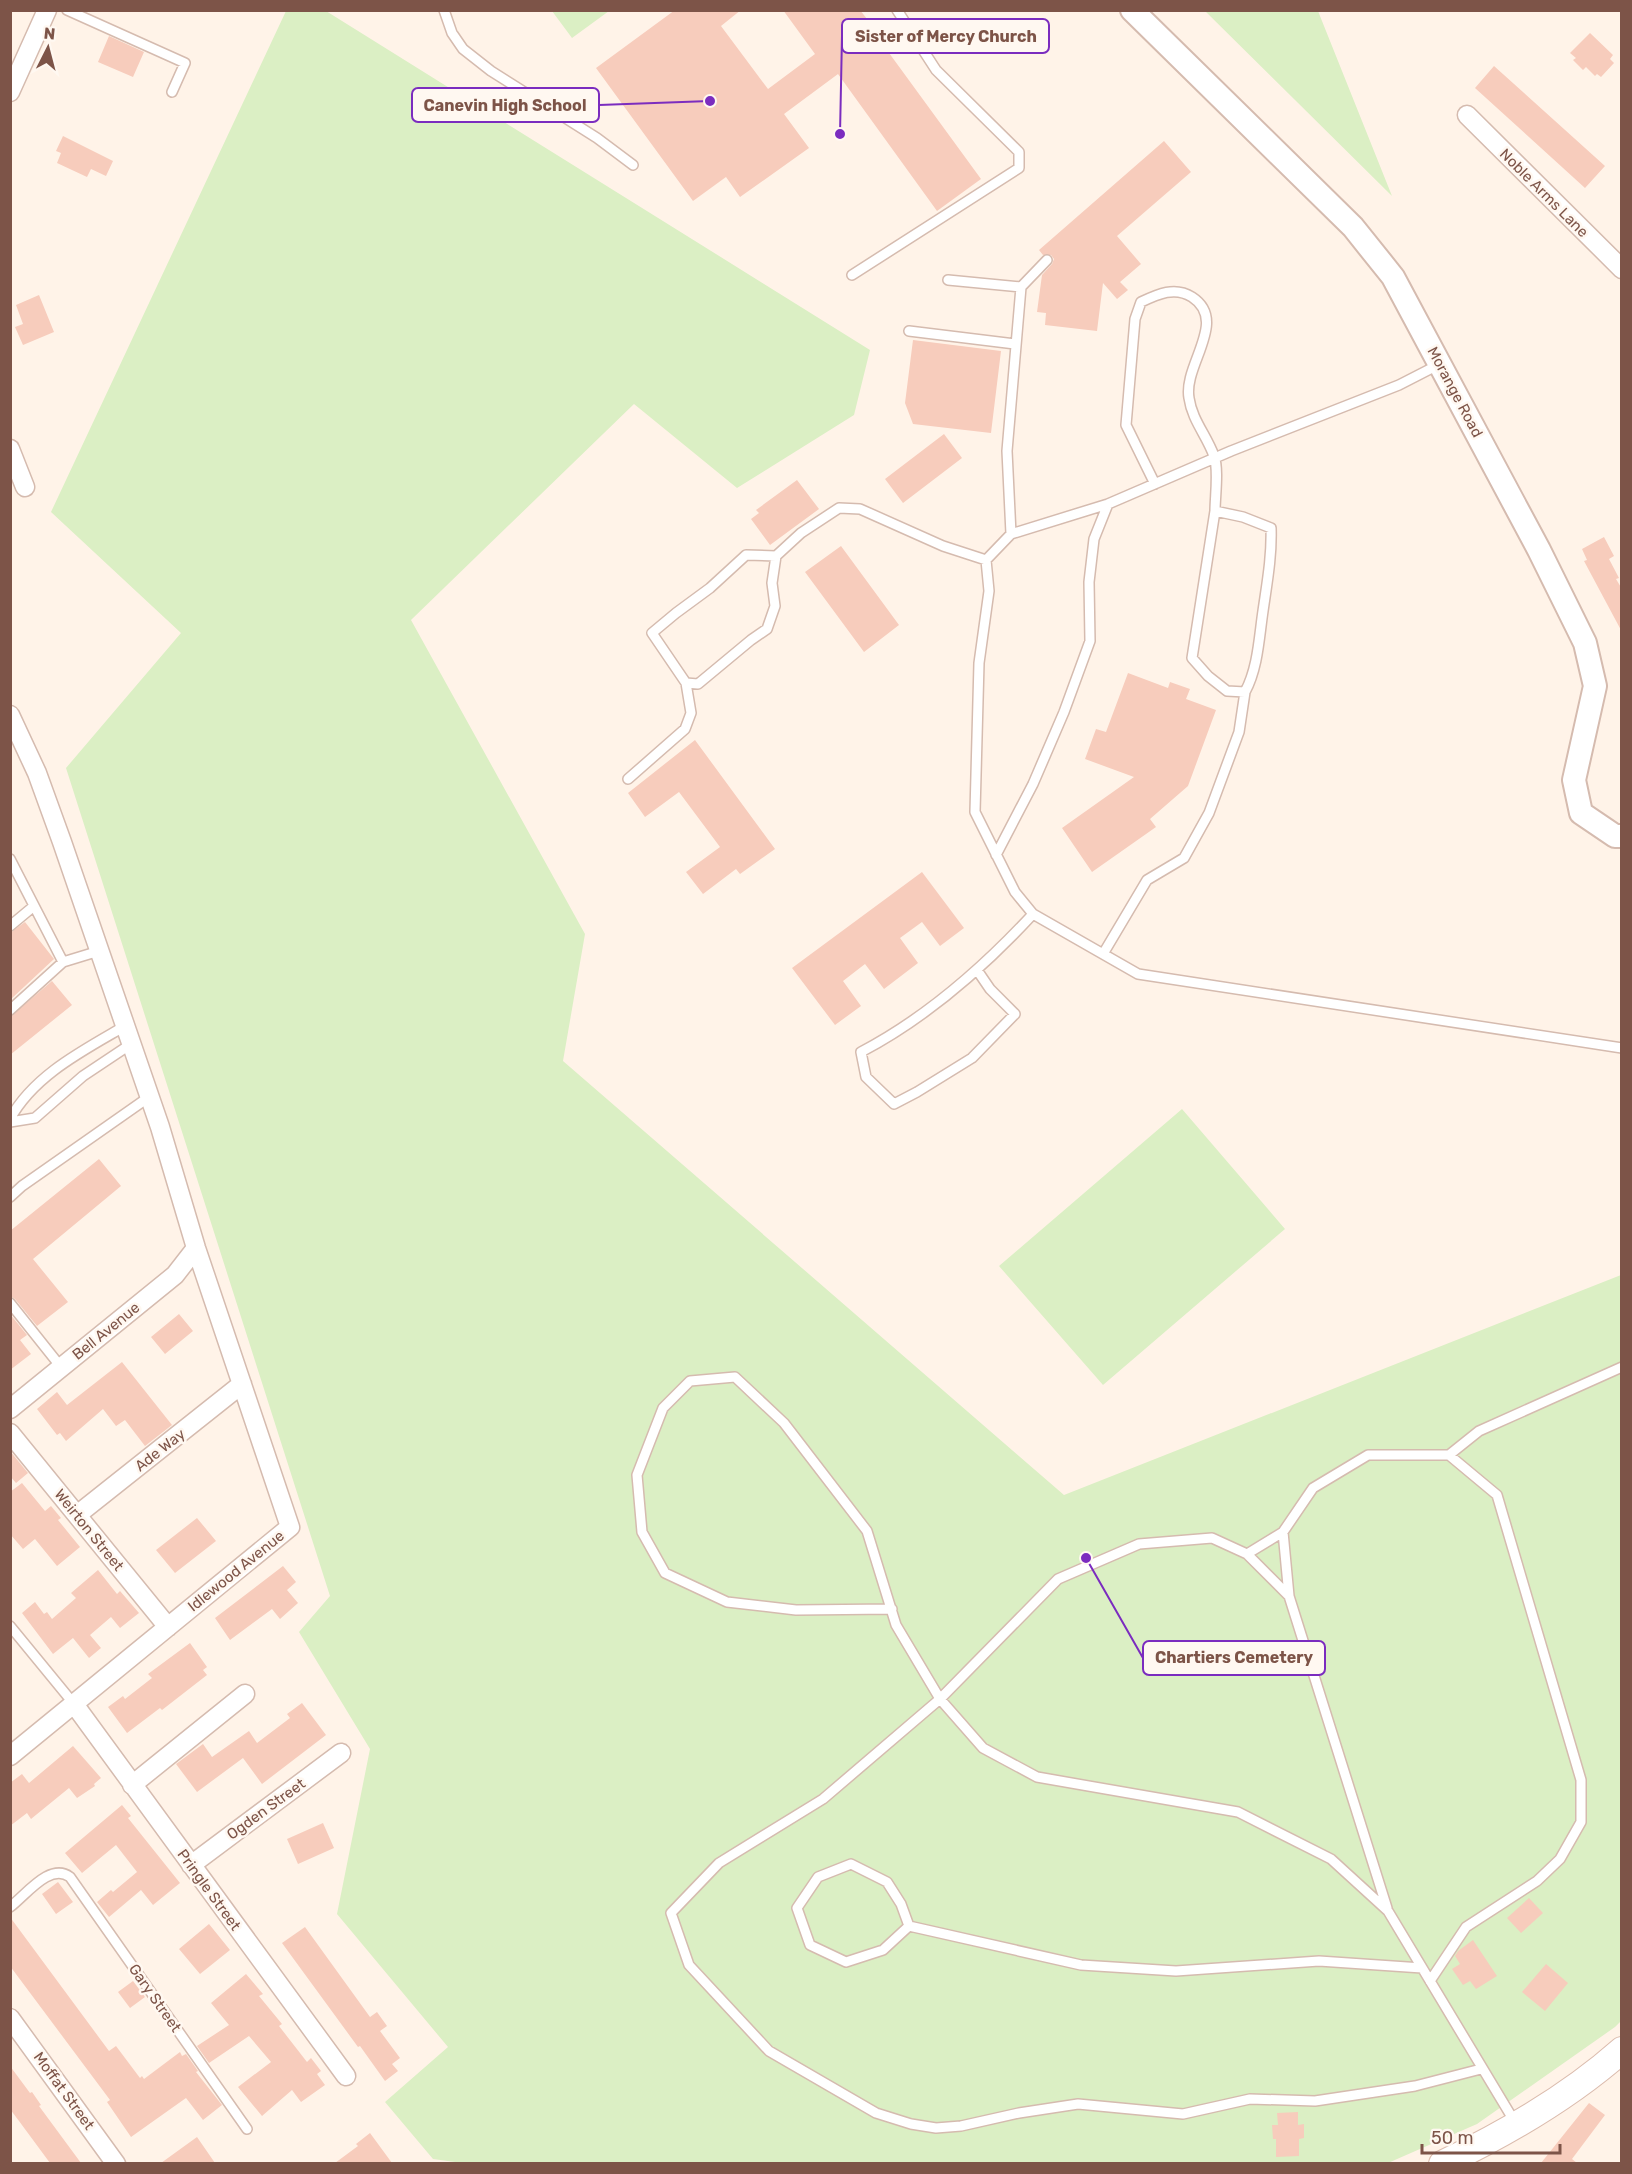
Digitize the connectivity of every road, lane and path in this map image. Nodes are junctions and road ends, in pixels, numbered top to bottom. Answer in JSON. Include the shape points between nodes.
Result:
{"nodes":[{"id":1,"x":47,"y":10,"type":"edge"},
{"id":2,"x":66,"y":10,"type":"edge"},
{"id":3,"x":444,"y":10,"type":"edge"},
{"id":4,"x":1132,"y":10,"type":"edge"},
{"id":5,"x":902,"y":12,"type":"edge"},
{"id":6,"x":10,"y":92,"type":"edge"},
{"id":7,"x":172,"y":92,"type":"dead end"},
{"id":8,"x":1467,"y":115,"type":"dead end"},
{"id":9,"x":633,"y":165,"type":"dead end"},
{"id":10,"x":1047,"y":260,"type":"dead end"},
{"id":11,"x":1622,"y":269,"type":"edge"},
{"id":12,"x":852,"y":275,"type":"dead end"},
{"id":13,"x":948,"y":280,"type":"dead end"},
{"id":14,"x":1021,"y":287,"type":"junction"},
{"id":15,"x":909,"y":331,"type":"dead end"},
{"id":16,"x":1015,"y":344,"type":"junction"},
{"id":17,"x":1439,"y":364,"type":"junction"},
{"id":18,"x":10,"y":449,"type":"edge"},
{"id":19,"x":1215,"y":458,"type":"junction"},
{"id":20,"x":1155,"y":484,"type":"junction"},
{"id":21,"x":25,"y":487,"type":"dead end"},
{"id":22,"x":1108,"y":504,"type":"junction"},
{"id":23,"x":1215,"y":511,"type":"junction"},
{"id":24,"x":1011,"y":534,"type":"junction"},
{"id":25,"x":776,"y":556,"type":"junction"},
{"id":26,"x":986,"y":560,"type":"junction"},
{"id":27,"x":686,"y":683,"type":"junction"},
{"id":28,"x":1245,"y":692,"type":"junction"},
{"id":29,"x":10,"y":715,"type":"edge"},
{"id":30,"x":628,"y":779,"type":"dead end"},
{"id":31,"x":1622,"y":836,"type":"edge"},
{"id":32,"x":996,"y":855,"type":"junction"},
{"id":33,"x":10,"y":859,"type":"edge"},
{"id":34,"x":34,"y":906,"type":"junction"},
{"id":35,"x":1033,"y":914,"type":"junction"},
{"id":36,"x":10,"y":926,"type":"edge"},
{"id":37,"x":99,"y":951,"type":"junction"},
{"id":38,"x":1102,"y":954,"type":"junction"},
{"id":39,"x":63,"y":962,"type":"junction"},
{"id":40,"x":977,"y":970,"type":"junction"},
{"id":41,"x":10,"y":1010,"type":"edge"},
{"id":42,"x":125,"y":1026,"type":"junction"},
{"id":43,"x":131,"y":1044,"type":"junction"},
{"id":44,"x":1622,"y":1048,"type":"edge"},
{"id":45,"x":149,"y":1097,"type":"junction"},
{"id":46,"x":10,"y":1120,"type":"edge"},
{"id":47,"x":10,"y":1197,"type":"edge"},
{"id":48,"x":196,"y":1248,"type":"junction"},
{"id":49,"x":10,"y":1303,"type":"edge"},
{"id":50,"x":61,"y":1367,"type":"junction"},
{"id":51,"x":1622,"y":1368,"type":"edge"},
{"id":52,"x":242,"y":1384,"type":"junction"},
{"id":53,"x":10,"y":1409,"type":"edge"},
{"id":54,"x":10,"y":1433,"type":"edge"},
{"id":55,"x":1449,"y":1455,"type":"junction"},
{"id":56,"x":77,"y":1515,"type":"junction"},
{"id":57,"x":1283,"y":1532,"type":"junction"},
{"id":58,"x":1247,"y":1554,"type":"junction"},
{"id":59,"x":1289,"y":1596,"type":"junction"},
{"id":60,"x":892,"y":1610,"type":"junction"},
{"id":61,"x":10,"y":1626,"type":"edge"},
{"id":62,"x":168,"y":1627,"type":"junction"},
{"id":63,"x":245,"y":1694,"type":"dead end"},
{"id":64,"x":940,"y":1699,"type":"junction"},
{"id":65,"x":74,"y":1704,"type":"junction"},
{"id":66,"x":341,"y":1753,"type":"dead end"},
{"id":67,"x":10,"y":1756,"type":"edge"},
{"id":68,"x":132,"y":1785,"type":"junction"},
{"id":69,"x":190,"y":1865,"type":"junction"},
{"id":70,"x":10,"y":1907,"type":"edge"},
{"id":71,"x":1388,"y":1911,"type":"junction"},
{"id":72,"x":909,"y":1926,"type":"junction"},
{"id":73,"x":1422,"y":1968,"type":"junction"},
{"id":74,"x":1430,"y":1981,"type":"junction"},
{"id":75,"x":10,"y":2018,"type":"edge"},
{"id":76,"x":1622,"y":2050,"type":"edge"},
{"id":77,"x":1481,"y":2068,"type":"junction"},
{"id":78,"x":346,"y":2076,"type":"dead end"},
{"id":79,"x":1516,"y":2124,"type":"junction"},
{"id":80,"x":247,"y":2129,"type":"dead end"},
{"id":81,"x":116,"y":2163,"type":"edge"},
{"id":82,"x":1442,"y":2163,"type":"edge"}],
"edges":[{"from":1,"to":6,"type":"street"},
{"from":2,"to":7,"type":"lane","via":[[185,63]]},
{"from":3,"to":9,"type":"lane","via":[[463,49]]},
{"from":4,"to":17,"type":"street","name":"Morange Road","via":[[1353,227],[1393,277]]},
{"from":5,"to":12,"type":"lane","via":[[936,70],[1019,152],[1019,168]]},
{"from":8,"to":11,"type":"street","name":"Noble Arms Lane"},
{"from":10,"to":14,"type":"lane"},
{"from":13,"to":14,"type":"lane"},
{"from":14,"to":16,"type":"lane"},
{"from":15,"to":16,"type":"lane"},
{"from":16,"to":24,"type":"lane","via":[[1007,452]]},
{"from":17,"to":19,"type":"lane","via":[[1399,385]]},
{"from":17,"to":31,"type":"street","name":"Morange Road","via":[[1585,643],[1595,686],[1574,780],[1581,813],[1615,836]]},
{"from":18,"to":21,"type":"street"},
{"from":19,"to":20,"type":"lane"},
{"from":19,"to":20,"type":"lane","via":[[1193,415],[1188,396],[1188,379],[1207,328],[1207,312],[1190,296],[1171,290],[1141,302],[1135,319],[1126,425]]},
{"from":19,"to":23,"type":"lane"},
{"from":20,"to":22,"type":"lane"},
{"from":22,"to":24,"type":"lane"},
{"from":22,"to":32,"type":"lane","via":[[1094,539],[1089,582],[1090,641],[1033,784]]},
{"from":23,"to":28,"type":"lane","via":[[1192,658],[1227,692]]},
{"from":23,"to":28,"type":"lane","via":[[1271,528],[1258,649]]},
{"from":24,"to":26,"type":"lane"},
{"from":25,"to":26,"type":"lane","via":[[801,533],[839,508],[860,509],[942,546]]},
{"from":25,"to":27,"type":"lane","via":[[772,583],[775,606],[767,629],[698,684]]},
{"from":25,"to":27,"type":"lane","via":[[746,555],[652,633]]},
{"from":26,"to":32,"type":"lane","via":[[989,591],[979,663],[975,812]]},
{"from":27,"to":30,"type":"lane","via":[[691,713],[685,729]]},
{"from":28,"to":38,"type":"lane","via":[[1239,732],[1209,813],[1184,858],[1147,880]]},
{"from":29,"to":37,"type":"street","name":"Idlewood Avenue","via":[[37,773]]},
{"from":32,"to":35,"type":"lane","via":[[1015,892]]},
{"from":33,"to":34,"type":"lane"},
{"from":34,"to":36,"type":"lane"},
{"from":34,"to":39,"type":"lane"},
{"from":35,"to":38,"type":"lane"},
{"from":35,"to":40,"type":"lane"},
{"from":37,"to":39,"type":"lane"},
{"from":37,"to":42,"type":"street","name":"Idlewood Avenue"},
{"from":38,"to":44,"type":"lane","via":[[1138,974]]},
{"from":39,"to":41,"type":"lane"},
{"from":40,"to":40,"type":"lane","via":[[894,1035],[861,1052],[866,1077],[894,1104],[972,1058],[1015,1014]]},
{"from":42,"to":43,"type":"street","name":"Idlewood Avenue"},
{"from":42,"to":46,"type":"lane","via":[[67,1060],[20,1102]]},
{"from":43,"to":45,"type":"street","name":"Idlewood Avenue"},
{"from":43,"to":46,"type":"lane","via":[[83,1076],[35,1118]]},
{"from":45,"to":47,"type":"lane"},
{"from":45,"to":48,"type":"street","name":"Idlewood Avenue"},
{"from":48,"to":50,"type":"street","name":"Bell Avenue","via":[[175,1275]]},
{"from":48,"to":52,"type":"street","name":"Idlewood Avenue"},
{"from":49,"to":50,"type":"lane"},
{"from":50,"to":53,"type":"street","name":"Bell Avenue"},
{"from":51,"to":55,"type":"lane","via":[[1479,1431]]},
{"from":52,"to":56,"type":"street","name":"Ade Way"},
{"from":52,"to":62,"type":"street","name":"Idlewood Avenue","via":[[290,1527]]},
{"from":54,"to":56,"type":"street","name":"Weirton Street"},
{"from":55,"to":57,"type":"lane","via":[[1368,1455],[1313,1488]]},
{"from":55,"to":74,"type":"lane","via":[[1497,1495],[1581,1780],[1581,1822],[1560,1859],[1537,1881],[1466,1927]]},
{"from":56,"to":62,"type":"street","name":"Weirton Street"},
{"from":57,"to":58,"type":"lane"},
{"from":57,"to":59,"type":"lane"},
{"from":58,"to":59,"type":"lane"},
{"from":58,"to":64,"type":"lane","via":[[1212,1538],[1140,1544],[1058,1579]]},
{"from":59,"to":71,"type":"lane"},
{"from":60,"to":60,"type":"lane","via":[[796,1610],[727,1602],[665,1573],[642,1532],[637,1475],[663,1408],[690,1381],[735,1377],[784,1423],[867,1531]]},
{"from":60,"to":64,"type":"lane","via":[[896,1624]]},
{"from":61,"to":65,"type":"lane"},
{"from":62,"to":65,"type":"street","name":"Idlewood Avenue"},
{"from":63,"to":68,"type":"street"},
{"from":64,"to":71,"type":"lane","via":[[983,1748],[1037,1777],[1238,1812],[1331,1859]]},
{"from":64,"to":77,"type":"lane","via":[[823,1799],[719,1863],[671,1913],[688,1965],[769,2051],[876,2113],[936,2128],[1078,2104],[1183,2114],[1250,2099],[1316,2101],[1414,2086]]},
{"from":65,"to":67,"type":"street","name":"Idlewood Avenue"},
{"from":65,"to":68,"type":"street","name":"Pringle Street"},
{"from":66,"to":69,"type":"street","name":"Ogden Street"},
{"from":68,"to":69,"type":"street","name":"Pringle Street"},
{"from":69,"to":78,"type":"street","name":"Pringle Street"},
{"from":70,"to":80,"type":"lane","name":"Gary Street","via":[[49,1874],[60,1872],[70,1877]]},
{"from":71,"to":73,"type":"lane"},
{"from":72,"to":72,"type":"lane","via":[[887,1882],[851,1864],[818,1877],[797,1908],[810,1945],[846,1962],[883,1950]]},
{"from":72,"to":73,"type":"lane","via":[[1081,1965],[1176,1971],[1319,1961]]},
{"from":73,"to":74,"type":"lane"},
{"from":74,"to":77,"type":"lane"},
{"from":75,"to":81,"type":"street","name":"Moffat Street"},
{"from":76,"to":79,"type":"main road","via":[[1578,2085]]},
{"from":77,"to":79,"type":"lane"},
{"from":79,"to":82,"type":"main road"}]}
